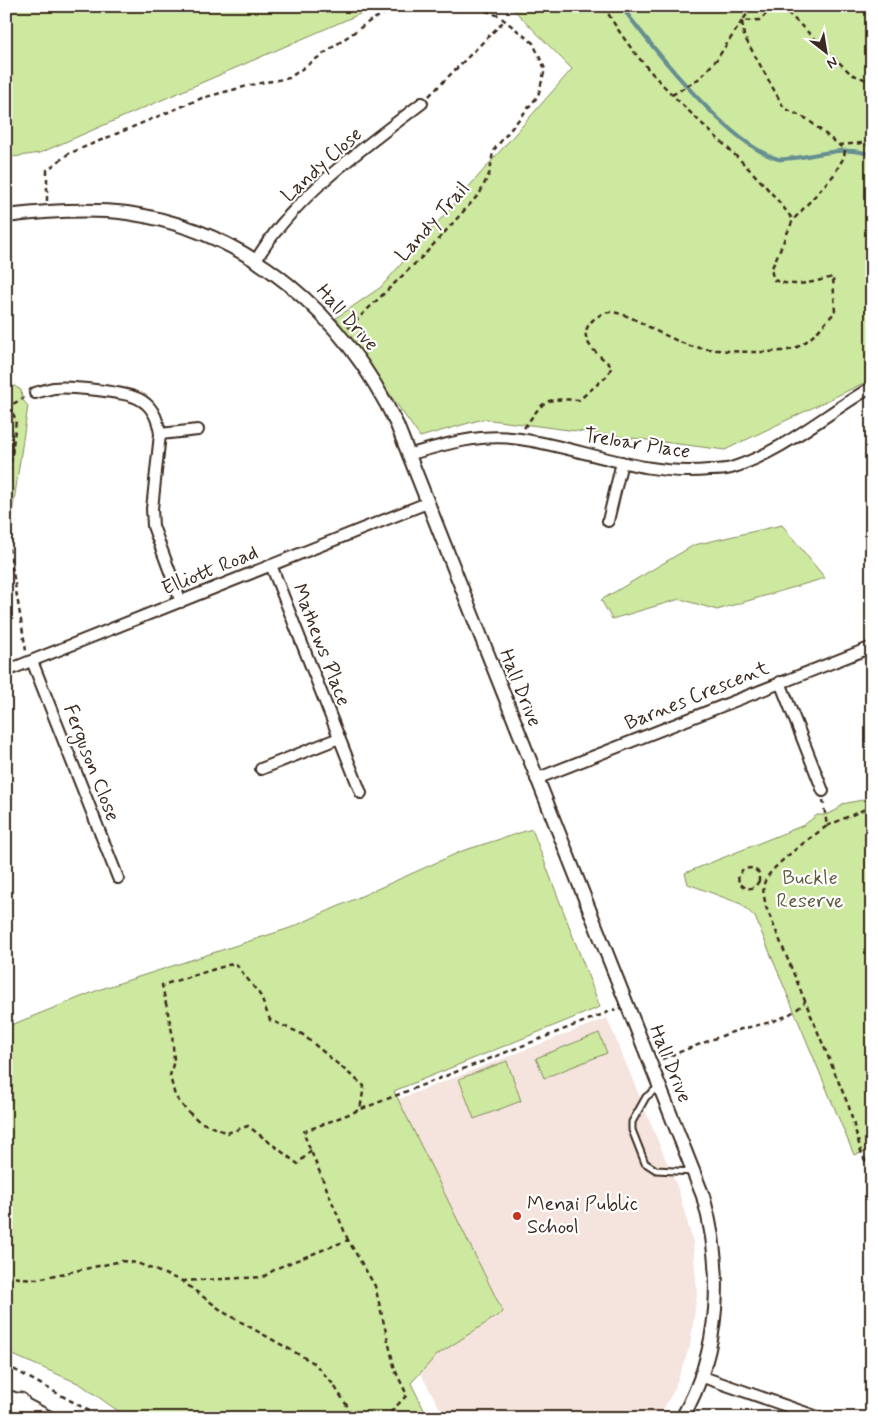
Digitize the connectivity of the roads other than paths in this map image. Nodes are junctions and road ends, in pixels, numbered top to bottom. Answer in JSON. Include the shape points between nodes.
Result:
{"nodes":[{"id":1,"x":422,"y":103,"type":"road end"},
{"id":2,"x":6,"y":216,"type":"edge"},
{"id":3,"x":255,"y":262,"type":"junction"},
{"id":4,"x":872,"y":388,"type":"edge"},
{"id":5,"x":35,"y":393,"type":"road end"},
{"id":6,"x":198,"y":430,"type":"dead end"},
{"id":7,"x":160,"y":434,"type":"junction"},
{"id":8,"x":408,"y":455,"type":"junction"},
{"id":9,"x":622,"y":462,"type":"junction"},
{"id":10,"x":427,"y":504,"type":"junction"},
{"id":11,"x":608,"y":522,"type":"dead end"},
{"id":12,"x":271,"y":565,"type":"junction"},
{"id":13,"x":181,"y":602,"type":"junction"},
{"id":14,"x":872,"y":647,"type":"edge"},
{"id":15,"x":30,"y":661,"type":"junction"},
{"id":16,"x":6,"y":671,"type":"edge"},
{"id":17,"x":780,"y":682,"type":"junction"},
{"id":18,"x":339,"y":738,"type":"junction"},
{"id":19,"x":261,"y":769,"type":"dead end"},
{"id":20,"x":536,"y":778,"type":"junction"},
{"id":21,"x":823,"y":791,"type":"road end"},
{"id":22,"x":361,"y":793,"type":"dead end"},
{"id":23,"x":118,"y":878,"type":"dead end"},
{"id":24,"x":659,"y":1087,"type":"junction"},
{"id":25,"x":693,"y":1172,"type":"junction"},
{"id":26,"x":700,"y":1376,"type":"junction"},
{"id":27,"x":11,"y":1400,"type":"edge"},
{"id":28,"x":50,"y":1418,"type":"edge"},
{"id":29,"x":682,"y":1418,"type":"edge"},
{"id":30,"x":820,"y":1418,"type":"edge"}],
"edges":[{"from":1,"to":3,"type":"street","name":"Landy Close","via":[[330,175],[270,239]]},
{"from":2,"to":3,"type":"street","name":"Hall Drive","via":[[89,210],[128,214],[174,224],[215,240]]},
{"from":3,"to":8,"type":"street","name":"Hall Drive","via":[[292,286],[341,334],[381,391]]},
{"from":4,"to":9,"type":"street","name":"Treloar Place","via":[[839,406],[776,450],[730,468],[683,473]]},
{"from":5,"to":7,"type":"street","via":[[56,388],[140,399],[153,411]]},
{"from":6,"to":7,"type":"street"},
{"from":7,"to":13,"type":"street","via":[[153,526]]},
{"from":8,"to":9,"type":"street","name":"Treloar Place","via":[[467,440],[519,439]]},
{"from":8,"to":10,"type":"street","name":"Hall Drive"},
{"from":9,"to":11,"type":"street"},
{"from":10,"to":12,"type":"street","name":"Elliott Road"},
{"from":10,"to":20,"type":"street","name":"Hall Drive"},
{"from":12,"to":13,"type":"street","name":"Elliott Road"},
{"from":12,"to":18,"type":"street","name":"Mathews Place"},
{"from":13,"to":15,"type":"street","name":"Elliott Road"},
{"from":14,"to":17,"type":"street","name":"Barnes Crescent"},
{"from":15,"to":16,"type":"street","name":"Elliott Road"},
{"from":15,"to":23,"type":"street","name":"Ferguson Close"},
{"from":17,"to":20,"type":"street","name":"Barnes Crescent"},
{"from":17,"to":21,"type":"street"},
{"from":18,"to":19,"type":"street"},
{"from":18,"to":22,"type":"street","name":"Mathews Place"},
{"from":20,"to":24,"type":"street","name":"Hall Drive"},
{"from":24,"to":25,"type":"street","name":"Hall Drive"},
{"from":24,"to":25,"type":"lane","via":[[646,1098],[632,1122],[645,1163],[656,1170]]},
{"from":25,"to":26,"type":"street","name":"Hall Drive","via":[[710,1221],[717,1269],[715,1322]]},
{"from":26,"to":29,"type":"street","name":"Hall Drive"},
{"from":26,"to":30,"type":"street"},
{"from":27,"to":28,"type":"street"}]}
